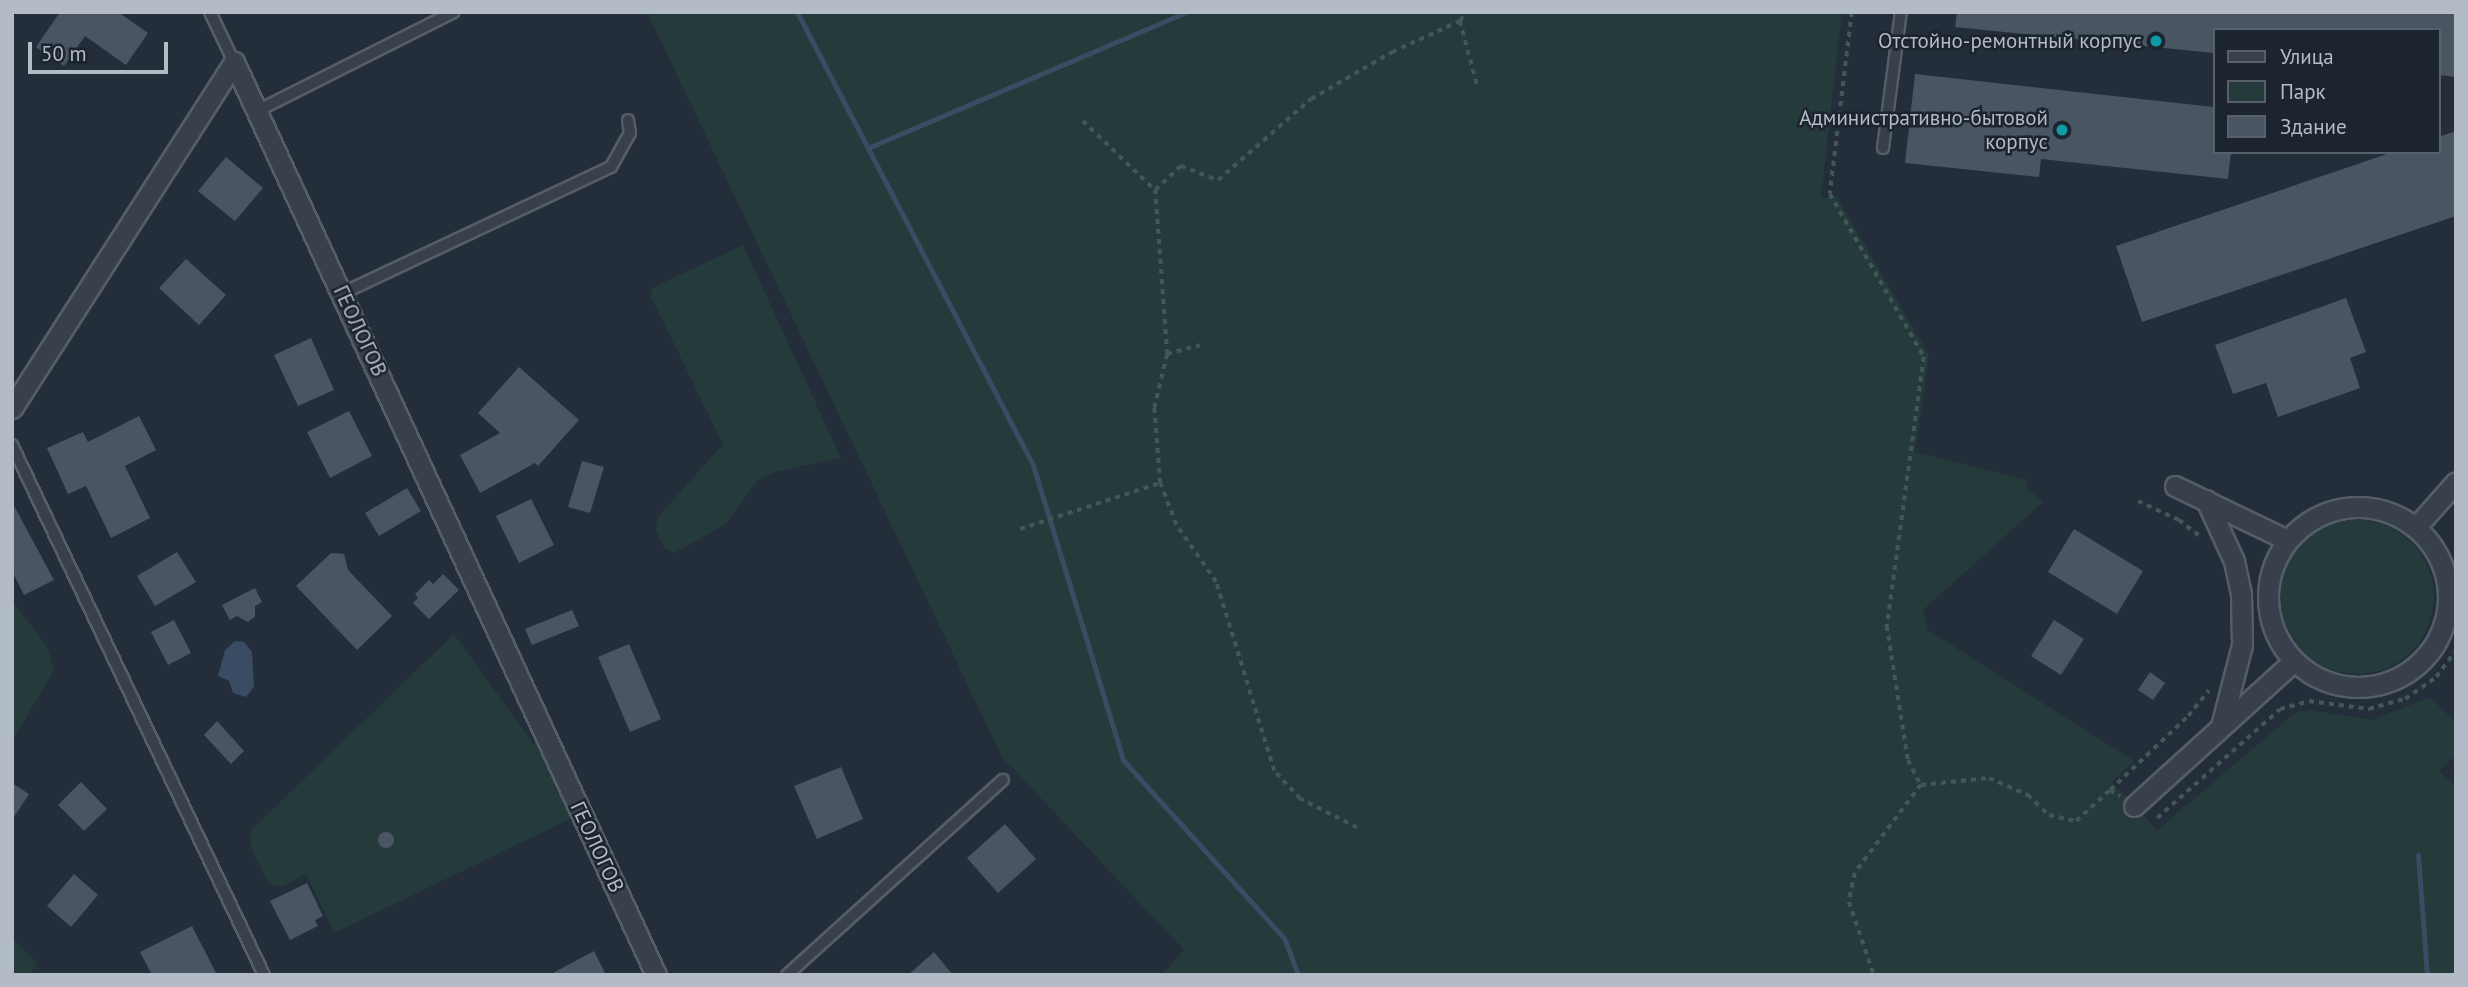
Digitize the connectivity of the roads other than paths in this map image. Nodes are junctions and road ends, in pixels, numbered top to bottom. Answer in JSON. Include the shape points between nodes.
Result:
{"nodes":[{"id":1,"x":211,"y":12,"type":"edge"},
{"id":2,"x":454,"y":12,"type":"edge"},
{"id":3,"x":1901,"y":12,"type":"edge"},
{"id":4,"x":234,"y":62,"type":"junction"},
{"id":5,"x":257,"y":111,"type":"junction"},
{"id":6,"x":628,"y":120,"type":"dead end"},
{"id":7,"x":1883,"y":148,"type":"dead end"},
{"id":8,"x":343,"y":293,"type":"junction"},
{"id":9,"x":12,"y":408,"type":"edge"},
{"id":10,"x":12,"y":445,"type":"edge"},
{"id":11,"x":2456,"y":482,"type":"edge"},
{"id":12,"x":2175,"y":486,"type":"dead end"},
{"id":13,"x":2206,"y":500,"type":"junction"},
{"id":14,"x":2416,"y":527,"type":"junction"},
{"id":15,"x":2287,"y":540,"type":"junction"},
{"id":16,"x":2294,"y":660,"type":"junction"},
{"id":17,"x":2221,"y":726,"type":"junction"},
{"id":18,"x":1003,"y":780,"type":"dead end"},
{"id":19,"x":2134,"y":806,"type":"road end"},
{"id":20,"x":264,"y":975,"type":"edge"},
{"id":21,"x":656,"y":975,"type":"edge"},
{"id":22,"x":787,"y":975,"type":"edge"}],
"edges":[{"from":1,"to":4,"type":"lane"},
{"from":2,"to":5,"type":"lane"},
{"from":3,"to":7,"type":"lane"},
{"from":4,"to":5,"type":"street","name":"ГЕОЛОГОВ"},
{"from":4,"to":9,"type":"street"},
{"from":5,"to":8,"type":"street","name":"ГЕОЛОГОВ"},
{"from":6,"to":8,"type":"lane","via":[[630,133],[611,167]]},
{"from":8,"to":21,"type":"street","name":"ГЕОЛОГОВ"},
{"from":10,"to":20,"type":"lane"},
{"from":11,"to":14,"type":"street"},
{"from":12,"to":13,"type":"street"},
{"from":13,"to":15,"type":"street"},
{"from":13,"to":17,"type":"street","via":[[2234,561],[2241,593],[2242,645]]},
{"from":14,"to":15,"type":"street","via":[[2396,514],[2349,506],[2305,523]]},
{"from":14,"to":16,"type":"street","via":[[2440,559],[2449,597],[2445,624],[2424,657],[2392,681],[2366,687],[2340,685],[2315,676]]},
{"from":15,"to":16,"type":"street","via":[[2276,558],[2267,601],[2280,643]]},
{"from":16,"to":17,"type":"street"},
{"from":17,"to":19,"type":"street"},
{"from":18,"to":22,"type":"lane"}]}
